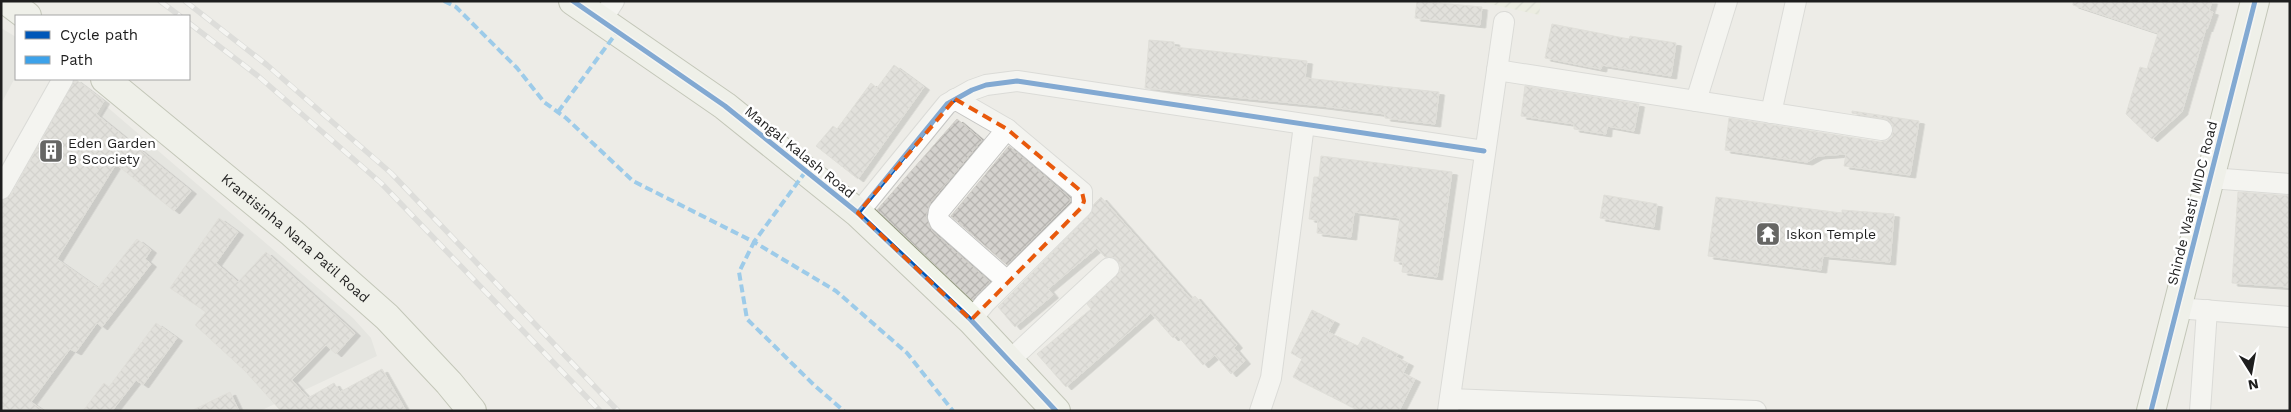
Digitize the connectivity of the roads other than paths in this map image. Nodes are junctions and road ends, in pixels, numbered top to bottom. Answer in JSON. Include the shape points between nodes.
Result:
{"nodes":[{"id":1,"x":7,"y":1,"type":"edge"},
{"id":2,"x":573,"y":1,"type":"edge"},
{"id":3,"x":1727,"y":1,"type":"edge"},
{"id":4,"x":2254,"y":1,"type":"edge"},
{"id":5,"x":1793,"y":2,"type":"edge"},
{"id":6,"x":607,"y":11,"type":"edge"},
{"id":7,"x":26,"y":15,"type":"edge"},
{"id":8,"x":1504,"y":22,"type":"dead end"},
{"id":9,"x":1497,"y":70,"type":"junction"},
{"id":10,"x":62,"y":80,"type":"edge"},
{"id":11,"x":106,"y":80,"type":"edge"},
{"id":12,"x":955,"y":99,"type":"junction"},
{"id":13,"x":1696,"y":101,"type":"junction"},
{"id":14,"x":1771,"y":112,"type":"junction"},
{"id":15,"x":1304,"y":125,"type":"junction"},
{"id":16,"x":1007,"y":129,"type":"junction"},
{"id":17,"x":1882,"y":130,"type":"dead end"},
{"id":18,"x":1484,"y":151,"type":"junction"},
{"id":19,"x":2210,"y":178,"type":"junction"},
{"id":20,"x":2290,"y":184,"type":"edge"},
{"id":21,"x":1,"y":189,"type":"edge"},
{"id":22,"x":858,"y":213,"type":"junction"},
{"id":23,"x":1109,"y":268,"type":"dead end"},
{"id":24,"x":1007,"y":281,"type":"junction"},
{"id":25,"x":2178,"y":304,"type":"junction"},
{"id":26,"x":2207,"y":310,"type":"junction"},
{"id":27,"x":2290,"y":313,"type":"edge"},
{"id":28,"x":2290,"y":318,"type":"edge"},
{"id":29,"x":970,"y":320,"type":"junction"},
{"id":30,"x":1009,"y":361,"type":"junction"},
{"id":31,"x":1449,"y":405,"type":"edge"},
{"id":32,"x":1546,"y":407,"type":"edge"},
{"id":33,"x":468,"y":410,"type":"edge"},
{"id":34,"x":1056,"y":411,"type":"edge"},
{"id":35,"x":1260,"y":411,"type":"edge"},
{"id":36,"x":1756,"y":411,"type":"edge"},
{"id":37,"x":2151,"y":411,"type":"edge"},
{"id":38,"x":2200,"y":411,"type":"edge"}],
"edges":[{"from":1,"to":7,"type":"street"},
{"from":2,"to":6,"type":"street","name":"Mangal Kalash Road"},
{"from":3,"to":13,"type":"street"},
{"from":4,"to":19,"type":"street","name":"Shinde Wasti MIDC Road"},
{"from":5,"to":14,"type":"street"},
{"from":6,"to":22,"type":"street","name":"Mangal Kalash Road"},
{"from":8,"to":9,"type":"street"},
{"from":9,"to":13,"type":"street"},
{"from":9,"to":18,"type":"street"},
{"from":10,"to":21,"type":"street"},
{"from":11,"to":33,"type":"street","name":"Krantisinha Nana Patil Road","via":[[292,233],[387,317]]},
{"from":12,"to":15,"type":"street","via":[[986,85],[1017,81]]},
{"from":12,"to":16,"type":"street"},
{"from":12,"to":22,"type":"street","via":[[947,104]]},
{"from":13,"to":14,"type":"street"},
{"from":14,"to":17,"type":"street"},
{"from":15,"to":18,"type":"street"},
{"from":15,"to":35,"type":"street","via":[[1271,378]]},
{"from":16,"to":24,"type":"street","via":[[939,211],[938,217]]},
{"from":16,"to":24,"type":"street","via":[[1082,192],[1084,201],[1082,207]]},
{"from":18,"to":31,"type":"street"},
{"from":19,"to":20,"type":"street"},
{"from":19,"to":25,"type":"street","name":"Shinde Wasti MIDC Road"},
{"from":22,"to":29,"type":"street","name":"Mangal Kalash Road"},
{"from":23,"to":30,"type":"street"},
{"from":24,"to":29,"type":"street"},
{"from":25,"to":26,"type":"street"},
{"from":25,"to":27,"type":"street"},
{"from":25,"to":37,"type":"street","name":"Shinde Wasti MIDC Road"},
{"from":26,"to":28,"type":"street"},
{"from":26,"to":38,"type":"street"},
{"from":29,"to":30,"type":"street","name":"Mangal Kalash Road"},
{"from":30,"to":34,"type":"street","name":"Mangal Kalash Road"},
{"from":31,"to":32,"type":"street"},
{"from":32,"to":36,"type":"street"}]}
